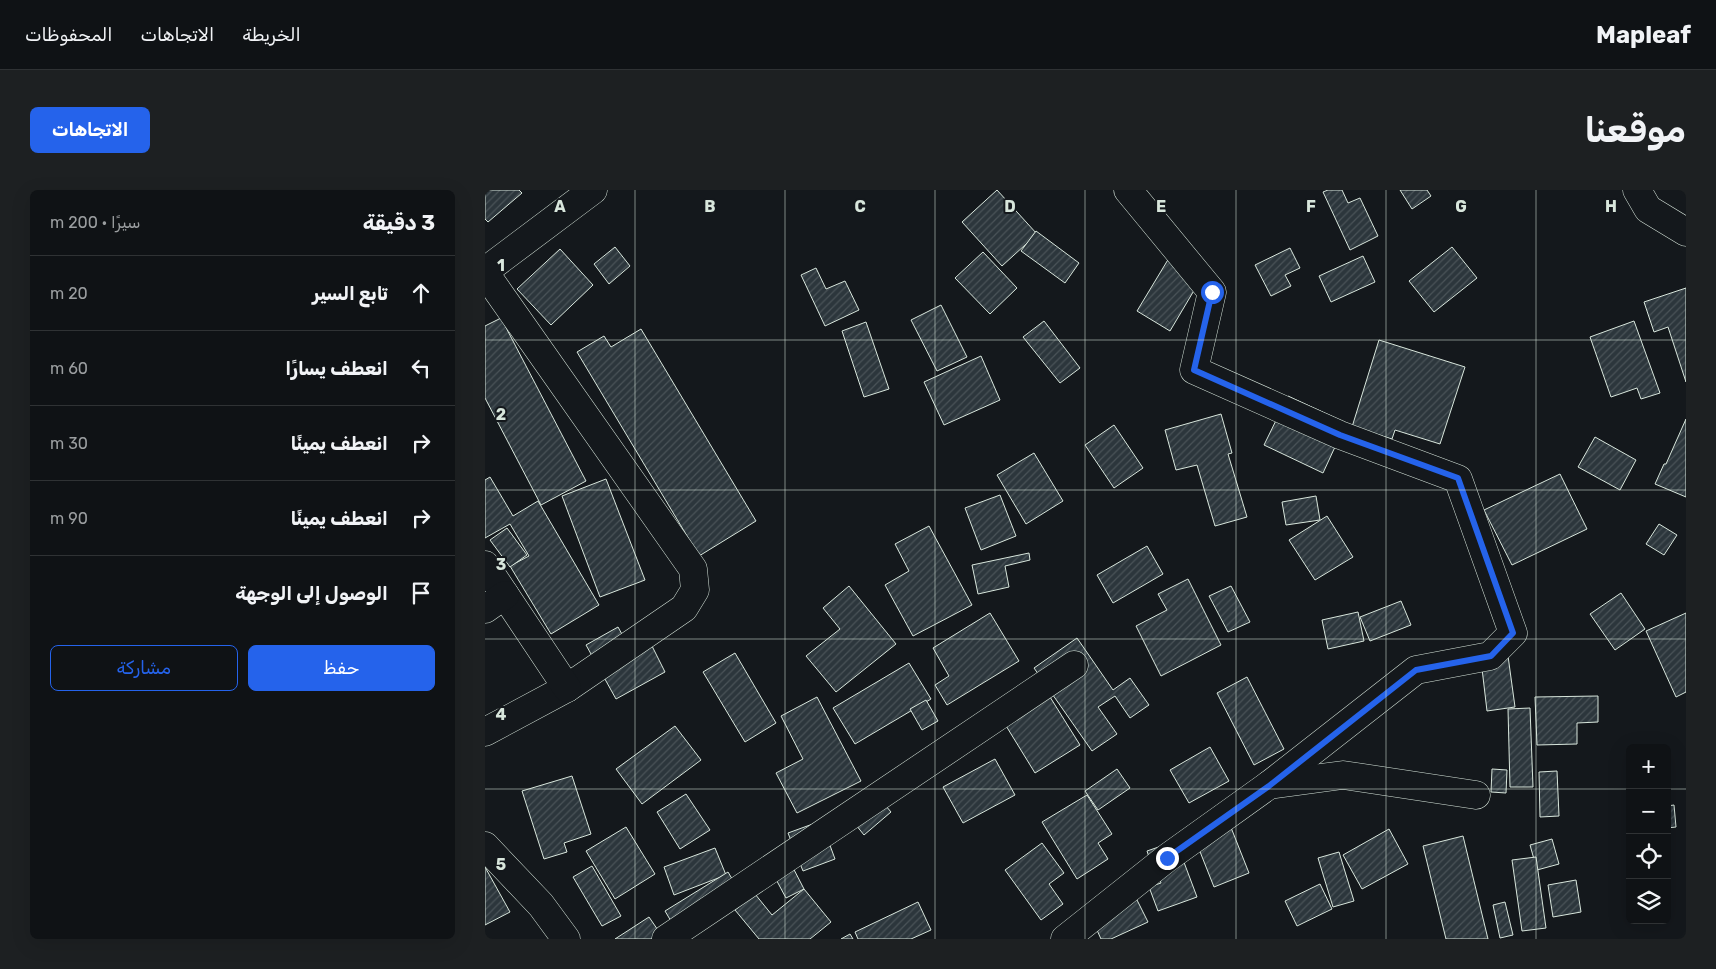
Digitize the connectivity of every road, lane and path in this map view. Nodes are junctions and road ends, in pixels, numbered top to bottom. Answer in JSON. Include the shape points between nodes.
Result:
{"nodes":[{"id":1,"x":593,"y":190,"type":"edge"},
{"id":2,"x":1128,"y":190,"type":"edge"},
{"id":3,"x":1637,"y":190,"type":"edge"},
{"id":4,"x":1686,"y":232,"type":"edge"},
{"id":5,"x":485,"y":272,"type":"edge"},
{"id":6,"x":485,"y":565,"type":"edge"},
{"id":7,"x":495,"y":602,"type":"edge"},
{"id":8,"x":1074,"y":665,"type":"dead end"},
{"id":9,"x":567,"y":688,"type":"junction"},
{"id":10,"x":485,"y":732,"type":"edge"},
{"id":11,"x":1269,"y":786,"type":"junction"},
{"id":12,"x":1476,"y":795,"type":"dead end"},
{"id":13,"x":485,"y":846,"type":"edge"},
{"id":14,"x":566,"y":939,"type":"edge"},
{"id":15,"x":666,"y":939,"type":"edge"},
{"id":16,"x":1065,"y":939,"type":"edge"}],
"edges":[{"from":1,"to":5,"type":"street"},
{"from":2,"to":11,"type":"street","via":[[1212,292],[1194,370],[1340,435],[1458,478],[1513,633],[1491,656],[1416,670]]},
{"from":3,"to":4,"type":"street","via":[[1648,209]]},
{"from":5,"to":9,"type":"street","via":[[693,569],[695,590],[684,608]]},
{"from":6,"to":7,"type":"street"},
{"from":7,"to":9,"type":"street"},
{"from":8,"to":15,"type":"street"},
{"from":9,"to":10,"type":"street"},
{"from":11,"to":12,"type":"street","via":[[1343,775]]},
{"from":11,"to":16,"type":"street","via":[[1167,858]]},
{"from":13,"to":14,"type":"street","via":[[541,905]]}]}
